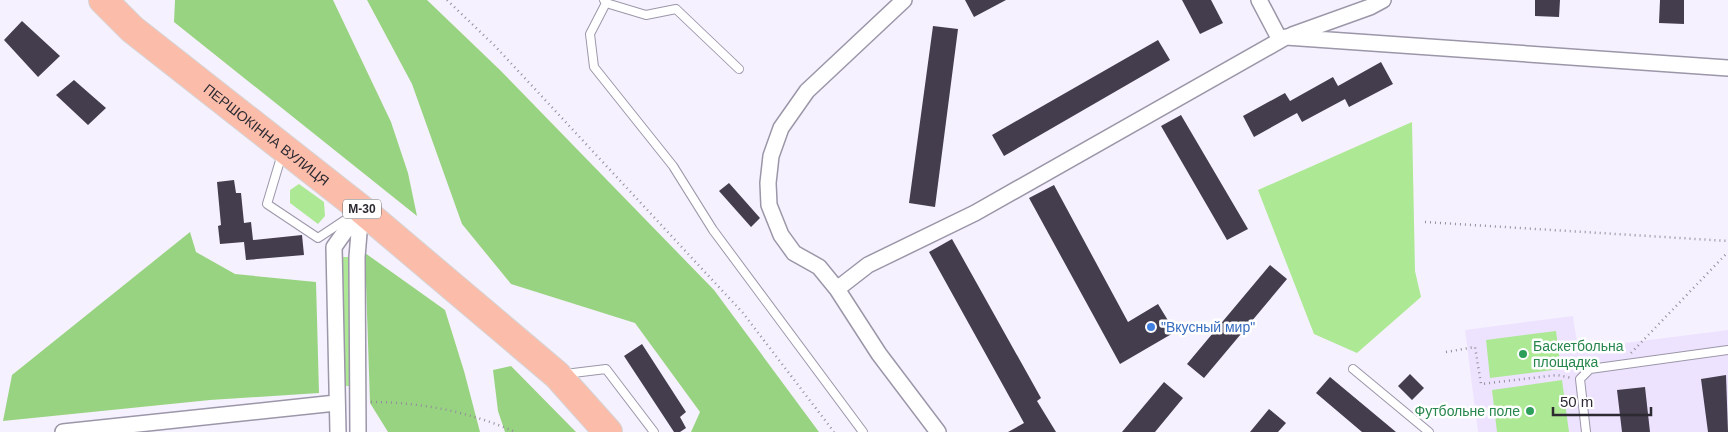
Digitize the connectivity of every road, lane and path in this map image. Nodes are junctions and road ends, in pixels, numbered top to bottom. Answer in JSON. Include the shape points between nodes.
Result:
{"nodes":[{"id":1,"x":103,"y":0,"type":"edge"},
{"id":2,"x":447,"y":0,"type":"edge"},
{"id":3,"x":1259,"y":0,"type":"edge"},
{"id":4,"x":1383,"y":0,"type":"edge"},
{"id":5,"x":901,"y":1,"type":"edge"},
{"id":6,"x":605,"y":2,"type":"edge"},
{"id":7,"x":1283,"y":38,"type":"junction"},
{"id":8,"x":1728,"y":68,"type":"edge"},
{"id":9,"x":739,"y":69,"type":"dead end"},
{"id":10,"x":283,"y":149,"type":"junction"},
{"id":11,"x":361,"y":209,"type":"junction"},
{"id":12,"x":1425,"y":222,"type":"dead end"},
{"id":13,"x":1728,"y":241,"type":"edge"},
{"id":14,"x":1728,"y":252,"type":"edge"},
{"id":15,"x":837,"y":289,"type":"junction"},
{"id":16,"x":1728,"y":350,"type":"edge"},
{"id":17,"x":1446,"y":352,"type":"dead end"},
{"id":18,"x":1619,"y":365,"type":"junction"},
{"id":19,"x":1354,"y":369,"type":"dead end"},
{"id":20,"x":557,"y":375,"type":"junction"},
{"id":21,"x":1580,"y":379,"type":"junction"},
{"id":22,"x":346,"y":403,"type":"junction"},
{"id":23,"x":63,"y":432,"type":"edge"},
{"id":24,"x":338,"y":432,"type":"edge"},
{"id":25,"x":358,"y":432,"type":"edge"},
{"id":26,"x":515,"y":432,"type":"edge"},
{"id":27,"x":608,"y":432,"type":"edge"},
{"id":28,"x":654,"y":432,"type":"edge"},
{"id":29,"x":834,"y":432,"type":"edge"},
{"id":30,"x":863,"y":432,"type":"edge"},
{"id":31,"x":938,"y":432,"type":"edge"},
{"id":32,"x":1429,"y":432,"type":"edge"},
{"id":33,"x":1586,"y":432,"type":"edge"}],
"edges":[{"from":1,"to":10,"type":"highway","name":"ПЕРШОКІННА ВУЛИЦЯ","number":"М-30","via":[[132,29]]},
{"from":2,"to":29,"type":"path","via":[[502,54],[743,313]]},
{"from":3,"to":7,"type":"street"},
{"from":4,"to":7,"type":"street"},
{"from":5,"to":15,"type":"street","via":[[807,91],[781,128],[771,156],[769,204],[781,235],[794,253],[819,267]]},
{"from":6,"to":9,"type":"lane","via":[[646,15],[676,9]]},
{"from":6,"to":30,"type":"lane","via":[[590,34],[594,67],[673,166],[713,230]]},
{"from":7,"to":8,"type":"street"},
{"from":7,"to":15,"type":"street","via":[[975,214],[868,266]]},
{"from":10,"to":11,"type":"highway","name":"ПЕРШОКІННА ВУЛИЦЯ","number":"М-30"},
{"from":10,"to":11,"type":"lane","via":[[267,204],[318,238]]},
{"from":11,"to":20,"type":"highway","name":"ПЕРШОКІННА ВУЛИЦЯ","number":"М-30"},
{"from":11,"to":22,"type":"street"},
{"from":11,"to":22,"type":"street","via":[[334,247]]},
{"from":12,"to":13,"type":"path"},
{"from":14,"to":18,"type":"path"},
{"from":15,"to":31,"type":"street","via":[[879,354]]},
{"from":16,"to":18,"type":"lane"},
{"from":17,"to":21,"type":"path","via":[[1475,347],[1481,384],[1557,375]]},
{"from":18,"to":21,"type":"lane","via":[[1590,369]]},
{"from":19,"to":32,"type":"lane"},
{"from":20,"to":27,"type":"highway","name":"ПЕРШОКІННА ВУЛИЦЯ","number":"М-30"},
{"from":20,"to":28,"type":"lane","via":[[606,369]]},
{"from":21,"to":33,"type":"lane"},
{"from":22,"to":23,"type":"street"},
{"from":22,"to":24,"type":"street"},
{"from":22,"to":25,"type":"street"},
{"from":22,"to":26,"type":"path","via":[[396,402],[455,412],[487,420]]}]}
